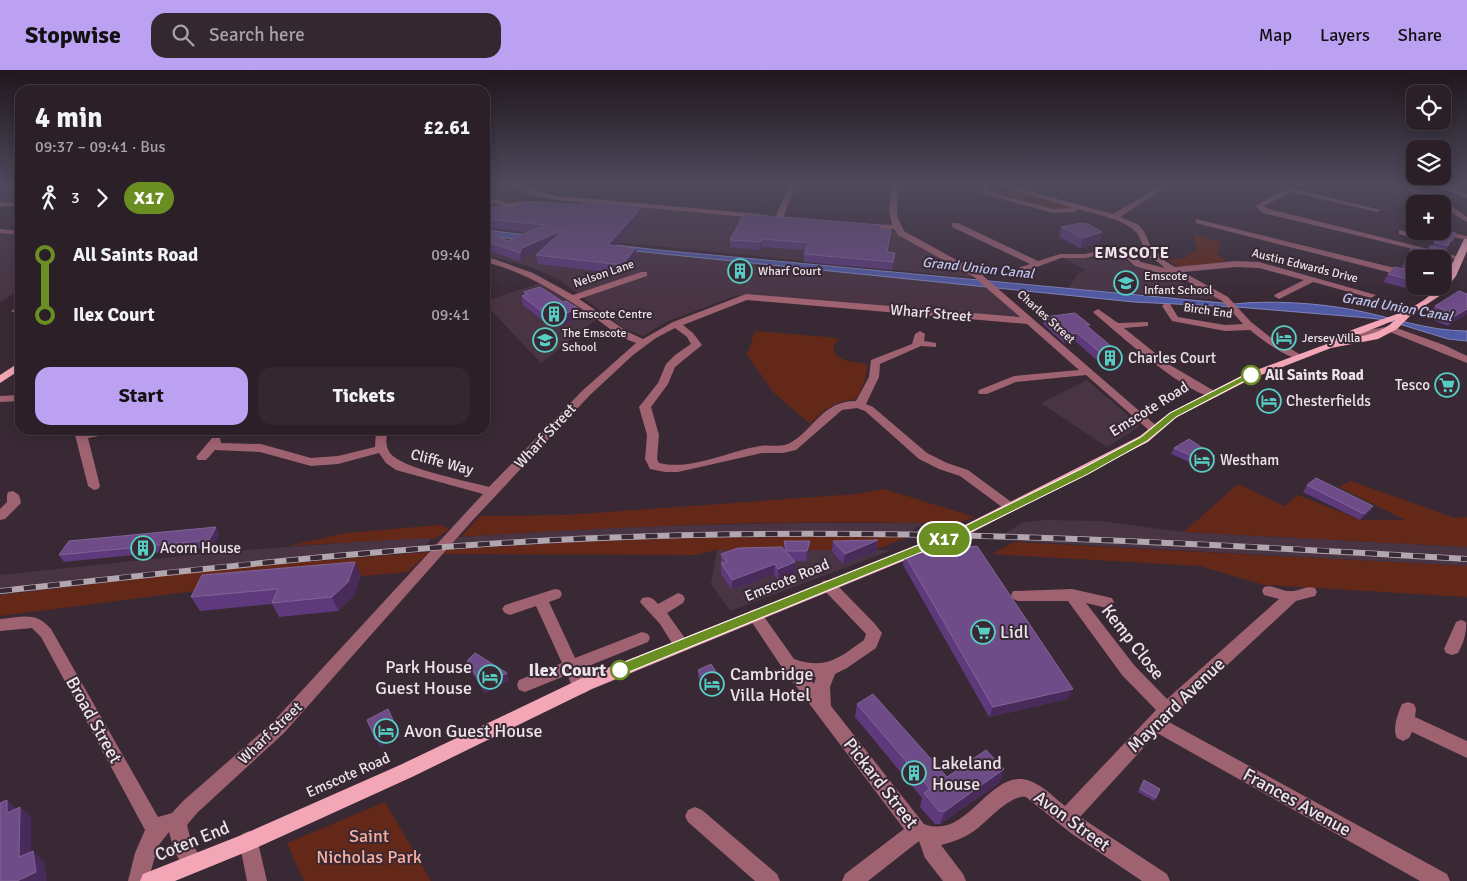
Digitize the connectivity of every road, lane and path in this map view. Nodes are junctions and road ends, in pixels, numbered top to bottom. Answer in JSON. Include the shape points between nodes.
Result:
{"nodes":[{"id":1,"x":894,"y":223,"type":"edge"},
{"id":2,"x":1127,"y":223,"type":"edge"},
{"id":3,"x":1217,"y":223,"type":"edge"},
{"id":4,"x":1315,"y":223,"type":"edge"},
{"id":5,"x":855,"y":225,"type":"edge"},
{"id":6,"x":955,"y":225,"type":"dead end"},
{"id":7,"x":896,"y":227,"type":"junction"},
{"id":8,"x":0,"y":231,"type":"edge"},
{"id":9,"x":15,"y":232,"type":"edge"},
{"id":10,"x":1402,"y":232,"type":"dead end"},
{"id":11,"x":1406,"y":233,"type":"edge"},
{"id":12,"x":1451,"y":236,"type":"edge"},
{"id":13,"x":1467,"y":240,"type":"edge"},
{"id":14,"x":1128,"y":256,"type":"junction"},
{"id":15,"x":1154,"y":256,"type":"junction"},
{"id":16,"x":1460,"y":258,"type":"junction"},
{"id":17,"x":490,"y":260,"type":"edge"},
{"id":18,"x":1037,"y":264,"type":"junction"},
{"id":19,"x":1172,"y":270,"type":"junction"},
{"id":20,"x":1006,"y":273,"type":"dead end"},
{"id":21,"x":644,"y":274,"type":"dead end"},
{"id":22,"x":1406,"y":274,"type":"edge"},
{"id":23,"x":1451,"y":276,"type":"edge"},
{"id":24,"x":1311,"y":280,"type":"junction"},
{"id":25,"x":1371,"y":295,"type":"dead end"},
{"id":26,"x":1432,"y":295,"type":"edge"},
{"id":27,"x":1297,"y":296,"type":"dead end"},
{"id":28,"x":572,"y":298,"type":"junction"},
{"id":29,"x":1167,"y":306,"type":"dead end"},
{"id":30,"x":1098,"y":312,"type":"dead end"},
{"id":31,"x":1030,"y":321,"type":"junction"},
{"id":32,"x":1392,"y":323,"type":"junction"},
{"id":33,"x":676,"y":324,"type":"junction"},
{"id":34,"x":1145,"y":324,"type":"dead end"},
{"id":35,"x":1116,"y":326,"type":"junction"},
{"id":36,"x":1252,"y":327,"type":"junction"},
{"id":37,"x":1342,"y":338,"type":"joint"},
{"id":38,"x":643,"y":342,"type":"junction"},
{"id":39,"x":1333,"y":344,"type":"junction"},
{"id":40,"x":932,"y":345,"type":"dead end"},
{"id":41,"x":1298,"y":356,"type":"junction"},
{"id":42,"x":1467,"y":360,"type":"edge"},
{"id":43,"x":1467,"y":365,"type":"edge"},
{"id":44,"x":15,"y":369,"type":"edge"},
{"id":45,"x":1087,"y":372,"type":"junction"},
{"id":46,"x":0,"y":380,"type":"edge"},
{"id":47,"x":983,"y":392,"type":"dead end"},
{"id":48,"x":1212,"y":394,"type":"junction"},
{"id":49,"x":15,"y":398,"type":"edge"},
{"id":50,"x":0,"y":399,"type":"edge"},
{"id":51,"x":860,"y":404,"type":"junction"},
{"id":52,"x":1155,"y":430,"type":"junction"},
{"id":53,"x":80,"y":435,"type":"edge"},
{"id":54,"x":381,"y":435,"type":"edge"},
{"id":55,"x":382,"y":449,"type":"junction"},
{"id":56,"x":202,"y":457,"type":"dead end"},
{"id":57,"x":94,"y":486,"type":"dead end"},
{"id":58,"x":491,"y":492,"type":"junction"},
{"id":59,"x":13,"y":495,"type":"dead end"},
{"id":60,"x":1011,"y":507,"type":"junction"},
{"id":61,"x":0,"y":516,"type":"edge"},
{"id":62,"x":828,"y":585,"type":"junction"},
{"id":63,"x":1269,"y":591,"type":"dead end"},
{"id":64,"x":1310,"y":592,"type":"dead end"},
{"id":65,"x":1018,"y":595,"type":"dead end"},
{"id":66,"x":1072,"y":595,"type":"junction"},
{"id":67,"x":1291,"y":597,"type":"junction"},
{"id":68,"x":678,"y":599,"type":"dead end"},
{"id":69,"x":1107,"y":602,"type":"dead end"},
{"id":70,"x":510,"y":609,"type":"dead end"},
{"id":71,"x":755,"y":615,"type":"junction"},
{"id":72,"x":0,"y":625,"type":"edge"},
{"id":73,"x":642,"y":638,"type":"dead end"},
{"id":74,"x":681,"y":644,"type":"junction"},
{"id":75,"x":789,"y":664,"type":"junction"},
{"id":76,"x":572,"y":667,"type":"junction"},
{"id":77,"x":830,"y":670,"type":"junction"},
{"id":78,"x":524,"y":685,"type":"dead end"},
{"id":79,"x":580,"y":687,"type":"junction"},
{"id":80,"x":822,"y":706,"type":"junction"},
{"id":81,"x":1161,"y":716,"type":"junction"},
{"id":82,"x":1406,"y":721,"type":"dead end"},
{"id":83,"x":1467,"y":750,"type":"edge"},
{"id":84,"x":695,"y":816,"type":"dead end"},
{"id":85,"x":1066,"y":818,"type":"junction"},
{"id":86,"x":177,"y":822,"type":"junction"},
{"id":87,"x":155,"y":830,"type":"junction"},
{"id":88,"x":924,"y":834,"type":"junction"},
{"id":89,"x":249,"y":841,"type":"junction"},
{"id":90,"x":193,"y":864,"type":"junction"},
{"id":91,"x":138,"y":881,"type":"edge"},
{"id":92,"x":150,"y":881,"type":"edge"},
{"id":93,"x":257,"y":881,"type":"edge"},
{"id":94,"x":770,"y":881,"type":"edge"},
{"id":95,"x":852,"y":881,"type":"edge"},
{"id":96,"x":956,"y":881,"type":"edge"},
{"id":97,"x":1160,"y":881,"type":"edge"},
{"id":98,"x":1440,"y":881,"type":"edge"}],
"edges":[{"from":1,"to":7,"type":"street"},
{"from":2,"to":15,"type":"street","via":[[1142,233]]},
{"from":3,"to":22,"type":"street"},
{"from":4,"to":16,"type":"street"},
{"from":5,"to":7,"type":"street"},
{"from":6,"to":18,"type":"street"},
{"from":7,"to":31,"type":"street","name":"Charles Street","via":[[981,278]]},
{"from":8,"to":9,"type":"street"},
{"from":10,"to":11,"type":"street"},
{"from":12,"to":13,"type":"street"},
{"from":13,"to":16,"type":"main road","name":"Emscote Road"},
{"from":14,"to":15,"type":"street"},
{"from":14,"to":18,"type":"street","via":[[1099,252],[1058,257]]},
{"from":14,"to":19,"type":"street","via":[[1135,263],[1153,270]]},
{"from":15,"to":19,"type":"street"},
{"from":16,"to":23,"type":"main road","name":"Emscote Road"},
{"from":17,"to":28,"type":"street","name":"Nelson Lane","via":[[523,270]]},
{"from":18,"to":20,"type":"street"},
{"from":19,"to":24,"type":"street","name":"Austin Edwards Drive","via":[[1249,264]]},
{"from":19,"to":36,"type":"street","via":[[1225,299]]},
{"from":21,"to":28,"type":"street","name":"Nelson Lane"},
{"from":24,"to":25,"type":"street","name":"Austin Edwards Drive"},
{"from":24,"to":27,"type":"street","via":[[1283,294]]},
{"from":26,"to":32,"type":"main road","name":"Emscote Road"},
{"from":28,"to":38,"type":"street","name":"Nelson Lane","via":[[625,334]]},
{"from":29,"to":36,"type":"street","name":"Birch End","via":[[1175,319],[1225,328]]},
{"from":30,"to":35,"type":"street"},
{"from":31,"to":33,"type":"street","name":"Wharf Street","via":[[746,297]]},
{"from":31,"to":45,"type":"street","name":"Charles Street"},
{"from":32,"to":37,"type":"street"},
{"from":32,"to":39,"type":"main road","name":"Emscote Road","via":[[1362,340]]},
{"from":32,"to":42,"type":"street"},
{"from":32,"to":43,"type":"street"},
{"from":33,"to":38,"type":"street","name":"Wharf Street"},
{"from":33,"to":51,"type":"street","via":[[690,334],[697,345],[670,366],[663,384],[646,407],[653,435],[654,466],[699,465],[761,450],[790,448],[837,407]]},
{"from":34,"to":35,"type":"street"},
{"from":35,"to":48,"type":"street","via":[[1169,371]]},
{"from":36,"to":41,"type":"street","via":[[1274,344]]},
{"from":37,"to":39,"type":"main road","name":"Emscote Road"},
{"from":38,"to":58,"type":"street","name":"Wharf Street","via":[[586,393]]},
{"from":39,"to":41,"type":"main road","name":"Emscote Road"},
{"from":40,"to":51,"type":"street","via":[[920,339],[875,362],[874,377]]},
{"from":41,"to":48,"type":"main road","name":"Emscote Road"},
{"from":44,"to":46,"type":"main road"},
{"from":45,"to":47,"type":"street","via":[[1014,378]]},
{"from":45,"to":52,"type":"street","name":"Charles Street"},
{"from":48,"to":52,"type":"main road","name":"Emscote Road","via":[[1173,415]]},
{"from":49,"to":50,"type":"street"},
{"from":51,"to":60,"type":"street","via":[[923,456],[964,472]]},
{"from":52,"to":60,"type":"main road","name":"Emscote Road","via":[[1084,472]]},
{"from":53,"to":57,"type":"street"},
{"from":54,"to":55,"type":"street"},
{"from":55,"to":56,"type":"street","via":[[338,460],[312,462],[261,448],[214,443]]},
{"from":55,"to":58,"type":"street","name":"Cliffe Way","via":[[394,464],[408,471]]},
{"from":58,"to":86,"type":"street","name":"Wharf Street","via":[[278,728]]},
{"from":59,"to":61,"type":"street","via":[[14,503]]},
{"from":60,"to":62,"type":"main road","name":"Emscote Road","via":[[953,536]]},
{"from":62,"to":71,"type":"main road","name":"Emscote Road"},
{"from":62,"to":77,"type":"street","via":[[874,633],[870,644]]},
{"from":63,"to":67,"type":"street","name":"Maynard Avenue"},
{"from":64,"to":67,"type":"street","name":"Maynard Avenue"},
{"from":65,"to":66,"type":"street","name":"Kemp Close"},
{"from":66,"to":69,"type":"street","name":"Kemp Close"},
{"from":66,"to":81,"type":"street","name":"Kemp Close","via":[[1150,696]]},
{"from":67,"to":81,"type":"street","name":"Maynard Avenue"},
{"from":68,"to":74,"type":"street","via":[[652,607]]},
{"from":70,"to":76,"type":"street","via":[[548,596]]},
{"from":71,"to":74,"type":"main road","name":"Emscote Road"},
{"from":71,"to":75,"type":"street","name":"Pickard Street"},
{"from":72,"to":87,"type":"street","name":"Broad Street","via":[[38,624],[50,640]]},
{"from":73,"to":76,"type":"street"},
{"from":74,"to":79,"type":"main road","name":"Emscote Road"},
{"from":75,"to":77,"type":"street","via":[[808,671]]},
{"from":75,"to":80,"type":"street","name":"Pickard Street"},
{"from":76,"to":78,"type":"street"},
{"from":76,"to":79,"type":"street"},
{"from":77,"to":80,"type":"street","via":[[822,681]]},
{"from":79,"to":89,"type":"main road","name":"Emscote Road","via":[[423,764]]},
{"from":80,"to":88,"type":"street","name":"Pickard Street"},
{"from":81,"to":85,"type":"street","name":"Maynard Avenue"},
{"from":81,"to":98,"type":"street","name":"Frances Avenue"},
{"from":82,"to":83,"type":"street"},
{"from":84,"to":94,"type":"street"},
{"from":85,"to":88,"type":"street","name":"Avon Street","via":[[1032,791],[1021,788],[1010,791],[959,830],[946,836]]},
{"from":85,"to":97,"type":"street","name":"Avon Street"},
{"from":86,"to":87,"type":"street","via":[[167,822]]},
{"from":86,"to":90,"type":"street","via":[[182,845]]},
{"from":87,"to":91,"type":"street"},
{"from":88,"to":95,"type":"street"},
{"from":88,"to":96,"type":"street","name":"Pickard Street","via":[[932,851]]},
{"from":89,"to":90,"type":"main road","name":"Coten End"},
{"from":89,"to":93,"type":"street"},
{"from":90,"to":92,"type":"main road","name":"Coten End"}]}
